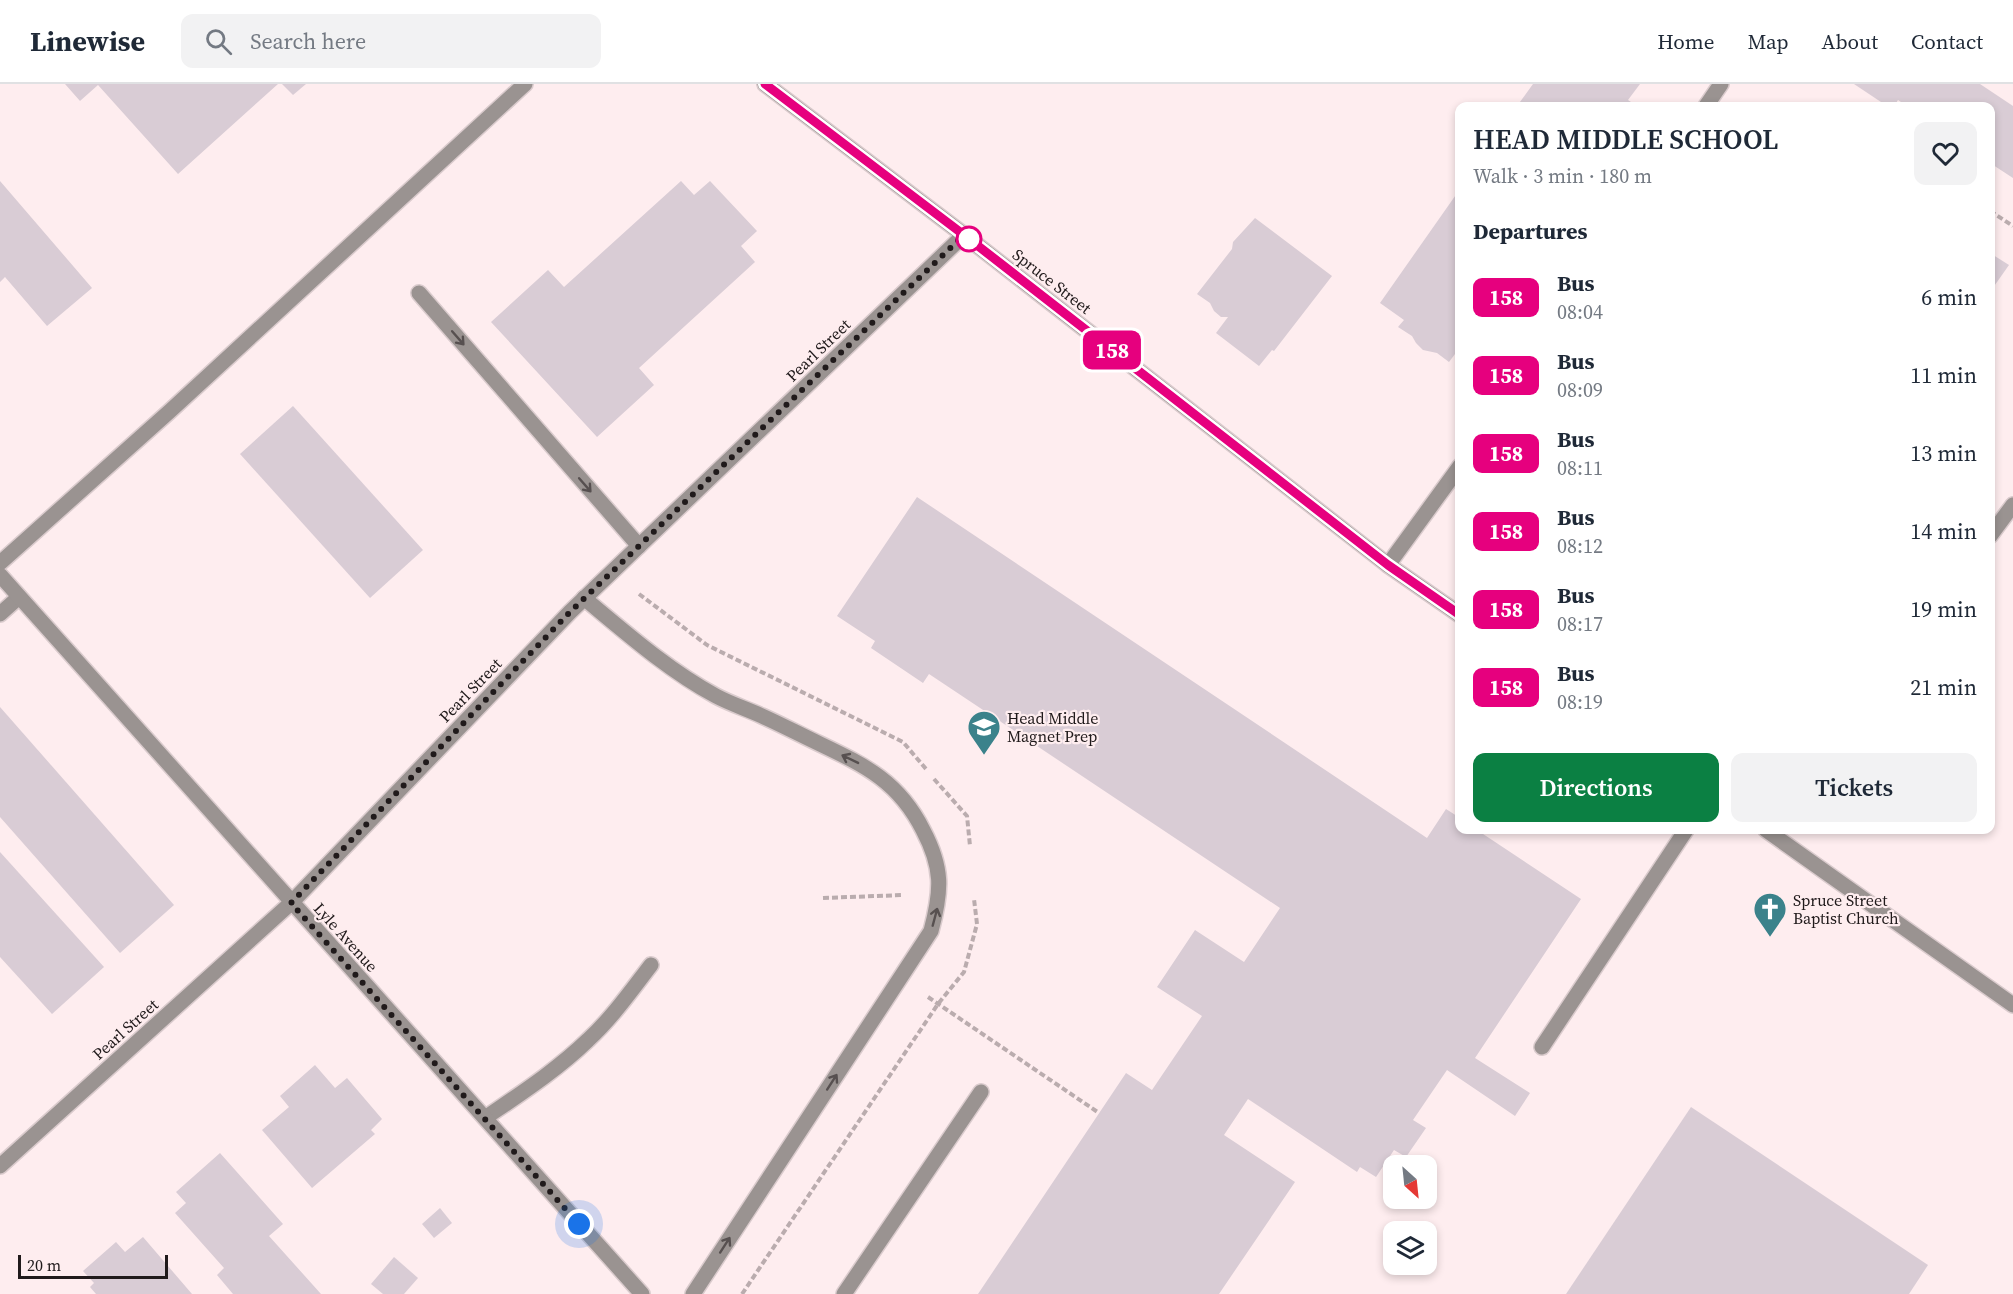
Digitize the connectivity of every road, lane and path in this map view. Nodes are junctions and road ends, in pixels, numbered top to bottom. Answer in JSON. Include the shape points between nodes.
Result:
{"nodes":[{"id":1,"x":525,"y":84,"type":"edge"},
{"id":2,"x":765,"y":84,"type":"edge"},
{"id":3,"x":1721,"y":84,"type":"edge"},
{"id":4,"x":1709,"y":102,"type":"edge"},
{"id":5,"x":1995,"y":214,"type":"edge"},
{"id":6,"x":2013,"y":226,"type":"edge"},
{"id":7,"x":964,"y":235,"type":"junction"},
{"id":8,"x":419,"y":293,"type":"dead end"},
{"id":9,"x":1455,"y":473,"type":"edge"},
{"id":10,"x":2013,"y":505,"type":"edge"},
{"id":11,"x":1995,"y":530,"type":"edge"},
{"id":12,"x":639,"y":546,"type":"junction"},
{"id":13,"x":0,"y":563,"type":"edge"},
{"id":14,"x":1388,"y":565,"type":"junction"},
{"id":15,"x":0,"y":575,"type":"edge"},
{"id":16,"x":639,"y":594,"type":"dead end"},
{"id":17,"x":19,"y":597,"type":"junction"},
{"id":18,"x":584,"y":598,"type":"junction"},
{"id":19,"x":1455,"y":612,"type":"edge"},
{"id":20,"x":0,"y":614,"type":"edge"},
{"id":21,"x":1683,"y":834,"type":"edge"},
{"id":22,"x":1783,"y":835,"type":"edge"},
{"id":23,"x":970,"y":848,"type":"dead end"},
{"id":24,"x":974,"y":891,"type":"dead end"},
{"id":25,"x":939,"y":894,"type":"junction"},
{"id":26,"x":823,"y":898,"type":"dead end"},
{"id":27,"x":291,"y":903,"type":"junction"},
{"id":28,"x":651,"y":965,"type":"dead end"},
{"id":29,"x":901,"y":978,"type":"junction"},
{"id":30,"x":938,"y":1004,"type":"junction"},
{"id":31,"x":2013,"y":1005,"type":"edge"},
{"id":32,"x":1542,"y":1047,"type":"dead end"},
{"id":33,"x":981,"y":1092,"type":"dead end"},
{"id":34,"x":1099,"y":1113,"type":"dead end"},
{"id":35,"x":484,"y":1119,"type":"junction"},
{"id":36,"x":0,"y":1166,"type":"edge"},
{"id":37,"x":642,"y":1294,"type":"edge"},
{"id":38,"x":693,"y":1294,"type":"edge"},
{"id":39,"x":742,"y":1294,"type":"edge"},
{"id":40,"x":844,"y":1294,"type":"edge"}],
"edges":[{"from":1,"to":13,"type":"street"},
{"from":2,"to":7,"type":"street","name":"Spruce Street"},
{"from":3,"to":4,"type":"street"},
{"from":5,"to":6,"type":"path"},
{"from":7,"to":12,"type":"street","name":"Pearl Street"},
{"from":7,"to":14,"type":"street","name":"Spruce Street"},
{"from":8,"to":12,"type":"street","one_way":true},
{"from":9,"to":14,"type":"street"},
{"from":10,"to":11,"type":"street"},
{"from":12,"to":18,"type":"street","name":"Pearl Street"},
{"from":14,"to":19,"type":"street","name":"Spruce Street"},
{"from":15,"to":17,"type":"street","name":"Lyle Avenue"},
{"from":16,"to":23,"type":"path","via":[[707,645],[903,742],[967,816]]},
{"from":17,"to":20,"type":"street"},
{"from":17,"to":27,"type":"street","name":"Lyle Avenue"},
{"from":25,"to":18,"type":"street","one_way":true,"via":[[940,877],[932,848],[918,819],[896,791],[866,766],[695,684]]},
{"from":18,"to":27,"type":"street","name":"Pearl Street"},
{"from":21,"to":32,"type":"street"},
{"from":22,"to":31,"type":"street"},
{"from":24,"to":30,"type":"path","via":[[977,924],[964,972]]},
{"from":25,"to":26,"type":"path"},
{"from":29,"to":25,"type":"street","one_way":true,"via":[[931,931]]},
{"from":27,"to":35,"type":"street","name":"Lyle Avenue"},
{"from":27,"to":36,"type":"street","name":"Pearl Street"},
{"from":28,"to":35,"type":"street","via":[[588,1041]]},
{"from":29,"to":30,"type":"path"},
{"from":38,"to":29,"type":"street","one_way":true},
{"from":30,"to":34,"type":"path"},
{"from":30,"to":39,"type":"path"},
{"from":33,"to":40,"type":"street"},
{"from":35,"to":37,"type":"street","name":"Lyle Avenue"}]}
